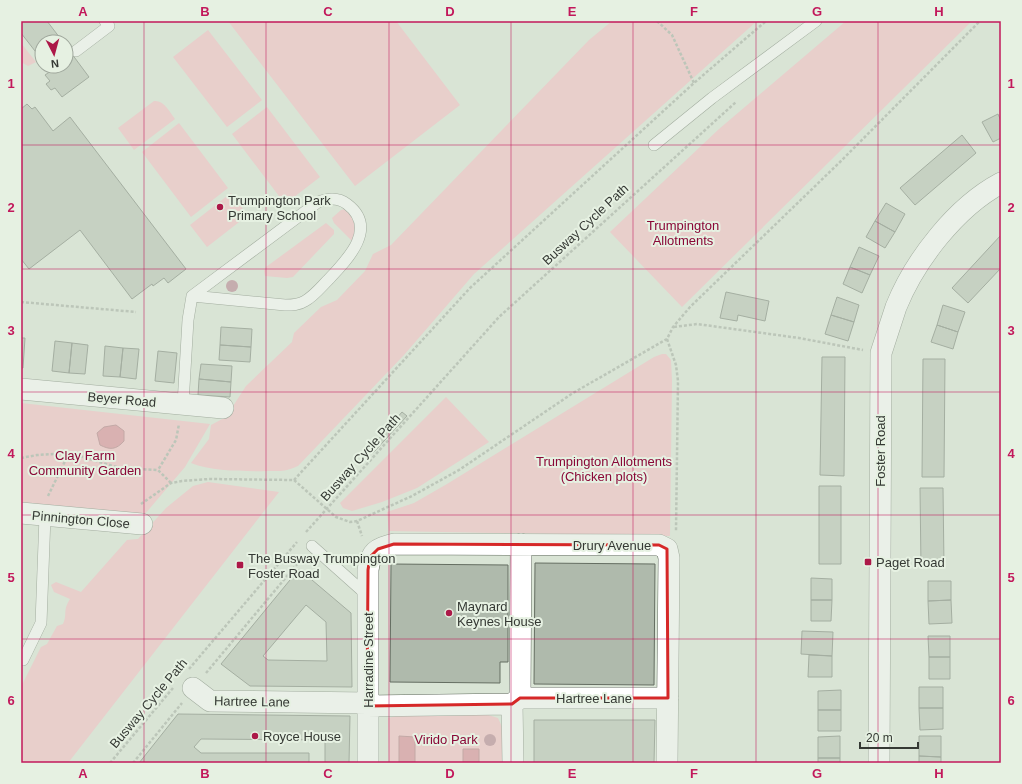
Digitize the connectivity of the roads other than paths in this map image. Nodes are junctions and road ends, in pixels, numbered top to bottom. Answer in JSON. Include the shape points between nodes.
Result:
{"nodes":[{"id":1,"x":105,"y":21,"type":"edge"},
{"id":2,"x":816,"y":21,"type":"edge"},
{"id":3,"x":76,"y":51,"type":"dead end"},
{"id":4,"x":654,"y":145,"type":"dead end"},
{"id":5,"x":1001,"y":183,"type":"edge"},
{"id":6,"x":192,"y":296,"type":"junction"},
{"id":7,"x":21,"y":389,"type":"edge"},
{"id":8,"x":183,"y":404,"type":"junction"},
{"id":9,"x":223,"y":408,"type":"dead end"},
{"id":10,"x":35,"y":515,"type":"edge"},
{"id":11,"x":134,"y":524,"type":"road end"},
{"id":12,"x":521,"y":544,"type":"junction"},
{"id":13,"x":312,"y":546,"type":"road end"},
{"id":14,"x":370,"y":557,"type":"joint"},
{"id":15,"x":368,"y":596,"type":"junction"},
{"id":16,"x":23,"y":660,"type":"dead end"},
{"id":17,"x":184,"y":682,"type":"road end"},
{"id":18,"x":668,"y":698,"type":"junction"},
{"id":19,"x":516,"y":701,"type":"junction"},
{"id":20,"x":367,"y":704,"type":"junction"},
{"id":21,"x":368,"y":763,"type":"edge"},
{"id":22,"x":513,"y":763,"type":"edge"},
{"id":23,"x":667,"y":763,"type":"edge"},
{"id":24,"x":879,"y":763,"type":"edge"}],
"edges":[{"from":1,"to":3,"type":"lane","via":[[109,26]]},
{"from":2,"to":4,"type":"lane","via":[[712,98]]},
{"from":5,"to":24,"type":"street","name":"Foster Road","via":[[985,192],[952,222],[918,264],[897,306],[881,353]]},
{"from":6,"to":6,"type":"lane","via":[[284,305],[305,302],[334,273],[358,242],[361,229],[357,215],[352,207],[338,199],[331,198],[318,202]]},
{"from":6,"to":8,"type":"lane"},
{"from":7,"to":8,"type":"street","name":"Beyer Road"},
{"from":8,"to":9,"type":"street","name":"Beyer Road"},
{"from":10,"to":11,"type":"street","name":"Pinnington Close"},
{"from":10,"to":16,"type":"lane","via":[[42,623]]},
{"from":12,"to":14,"type":"street","name":"Drury Avenue","via":[[394,544],[378,549]]},
{"from":12,"to":18,"type":"street","name":"Drury Avenue","via":[[659,545],[667,549]]},
{"from":12,"to":19,"type":"street"},
{"from":13,"to":15,"type":"lane"},
{"from":14,"to":15,"type":"street","name":"Harradine Street"},
{"from":15,"to":20,"type":"street","name":"Harradine Street"},
{"from":17,"to":20,"type":"street","name":"Hartree Lane","via":[[210,701]]},
{"from":18,"to":19,"type":"street","name":"Hartree Lane"},
{"from":18,"to":23,"type":"street","name":"Drury Avenue"},
{"from":19,"to":20,"type":"street","name":"Hartree Lane"},
{"from":19,"to":22,"type":"street"},
{"from":20,"to":21,"type":"street","name":"Harradine Street"}]}
